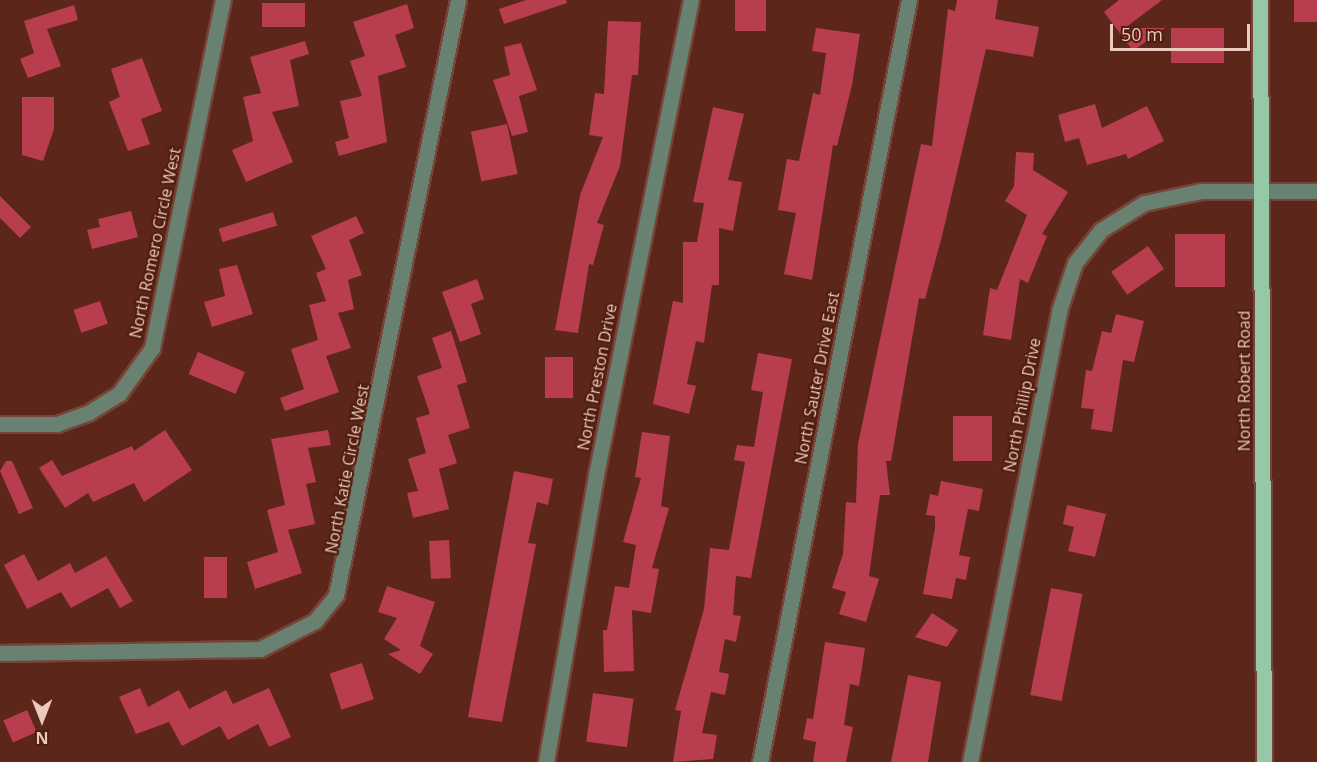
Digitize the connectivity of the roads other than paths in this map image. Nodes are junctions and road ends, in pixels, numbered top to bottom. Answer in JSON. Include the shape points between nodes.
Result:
{"nodes":[{"id":1,"x":223,"y":0,"type":"edge"},
{"id":2,"x":459,"y":0,"type":"edge"},
{"id":3,"x":692,"y":0,"type":"edge"},
{"id":4,"x":909,"y":0,"type":"edge"},
{"id":5,"x":1260,"y":0,"type":"edge"},
{"id":6,"x":1260,"y":190,"type":"junction"},
{"id":7,"x":1317,"y":191,"type":"edge"},
{"id":8,"x":0,"y":424,"type":"edge"},
{"id":9,"x":0,"y":653,"type":"edge"},
{"id":10,"x":546,"y":762,"type":"edge"},
{"id":11,"x":760,"y":762,"type":"edge"},
{"id":12,"x":970,"y":762,"type":"edge"},
{"id":13,"x":1264,"y":762,"type":"edge"}],
"edges":[{"from":1,"to":8,"type":"street","name":"North Romero Circle West","via":[[153,348],[119,394],[88,413],[57,424]]},
{"from":2,"to":9,"type":"street","name":"North Katie Circle West","via":[[336,596],[315,621],[260,649]]},
{"from":3,"to":10,"type":"street","name":"North Preston Drive","via":[[596,475]]},
{"from":4,"to":11,"type":"street","name":"North Sauter Drive East"},
{"from":5,"to":6,"type":"main road","name":"North Robert Road"},
{"from":6,"to":7,"type":"street","name":"North Phillip Drive"},
{"from":6,"to":12,"type":"street","name":"North Phillip Drive","via":[[1201,191],[1144,204],[1101,230],[1075,263],[1059,311]]},
{"from":6,"to":13,"type":"main road","name":"North Robert Road"}]}
